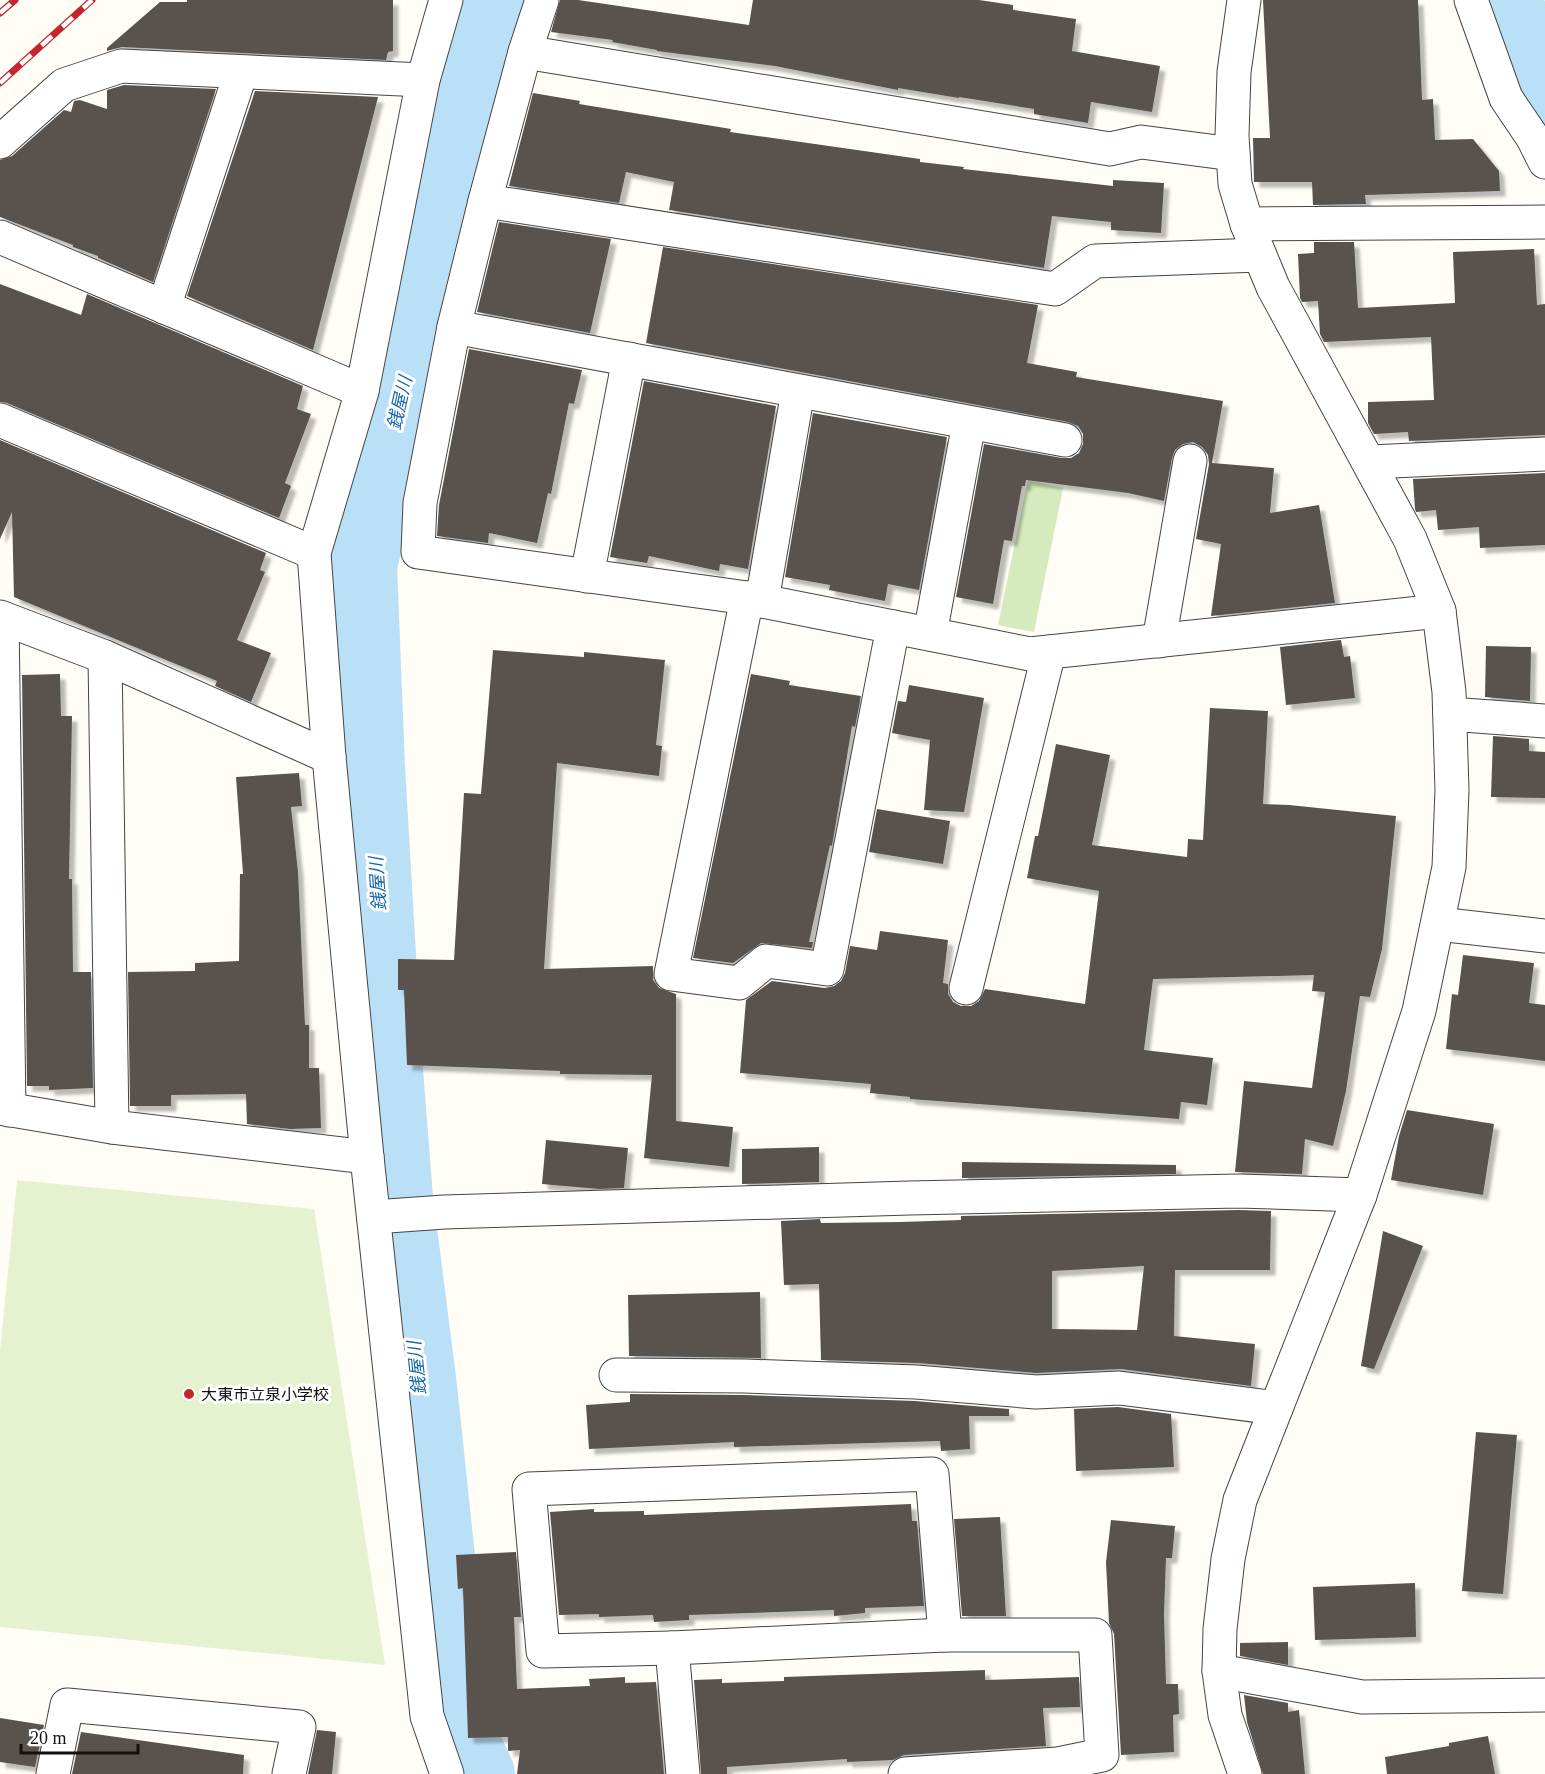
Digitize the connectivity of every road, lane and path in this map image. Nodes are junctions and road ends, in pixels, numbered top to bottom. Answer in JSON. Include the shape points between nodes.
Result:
{"nodes":[{"id":1,"x":446,"y":0,"type":"edge"},
{"id":2,"x":542,"y":0,"type":"edge"},
{"id":3,"x":1242,"y":0,"type":"edge"},
{"id":4,"x":1471,"y":0,"type":"edge"},
{"id":5,"x":525,"y":52,"type":"junction"},
{"id":6,"x":241,"y":72,"type":"junction"},
{"id":7,"x":423,"y":80,"type":"junction"},
{"id":8,"x":0,"y":142,"type":"edge"},
{"id":9,"x":1233,"y":154,"type":"junction"},
{"id":10,"x":1545,"y":162,"type":"edge"},
{"id":11,"x":485,"y":201,"type":"junction"},
{"id":12,"x":1545,"y":222,"type":"edge"},
{"id":13,"x":1247,"y":224,"type":"junction"},
{"id":14,"x":0,"y":237,"type":"edge"},
{"id":15,"x":1259,"y":255,"type":"junction"},
{"id":16,"x":164,"y":307,"type":"junction"},
{"id":17,"x":454,"y":327,"type":"junction"},
{"id":18,"x":628,"y":359,"type":"junction"},
{"id":19,"x":362,"y":391,"type":"junction"},
{"id":20,"x":798,"y":391,"type":"junction"},
{"id":21,"x":0,"y":420,"type":"edge"},
{"id":22,"x":969,"y":423,"type":"junction"},
{"id":23,"x":1065,"y":440,"type":"dead end"},
{"id":24,"x":1545,"y":454,"type":"edge"},
{"id":25,"x":1190,"y":461,"type":"dead end"},
{"id":26,"x":1370,"y":462,"type":"junction"},
{"id":27,"x":314,"y":553,"type":"junction"},
{"id":28,"x":587,"y":576,"type":"junction"},
{"id":29,"x":754,"y":600,"type":"junction"},
{"id":30,"x":1439,"y":611,"type":"junction"},
{"id":31,"x":1,"y":617,"type":"edge"},
{"id":32,"x":893,"y":627,"type":"junction"},
{"id":33,"x":930,"y":634,"type":"junction"},
{"id":34,"x":1159,"y":640,"type":"junction"},
{"id":35,"x":1049,"y":652,"type":"junction"},
{"id":36,"x":105,"y":657,"type":"junction"},
{"id":37,"x":1450,"y":714,"type":"junction"},
{"id":38,"x":1545,"y":721,"type":"edge"},
{"id":39,"x":329,"y":756,"type":"junction"},
{"id":40,"x":1438,"y":924,"type":"junction"},
{"id":41,"x":1545,"y":936,"type":"edge"},
{"id":42,"x":966,"y":988,"type":"dead end"},
{"id":43,"x":4,"y":1109,"type":"edge"},
{"id":44,"x":112,"y":1126,"type":"junction"},
{"id":45,"x":367,"y":1157,"type":"junction"},
{"id":46,"x":1360,"y":1195,"type":"junction"},
{"id":47,"x":374,"y":1217,"type":"junction"},
{"id":48,"x":616,"y":1375,"type":"dead end"},
{"id":49,"x":1276,"y":1408,"type":"junction"},
{"id":50,"x":945,"y":1635,"type":"junction"},
{"id":51,"x":672,"y":1647,"type":"junction"},
{"id":52,"x":1219,"y":1671,"type":"junction"},
{"id":53,"x":1545,"y":1695,"type":"edge"},
{"id":54,"x":1088,"y":1766,"type":"edge"},
{"id":55,"x":53,"y":1774,"type":"edge"},
{"id":56,"x":289,"y":1774,"type":"edge"},
{"id":57,"x":447,"y":1774,"type":"edge"},
{"id":58,"x":683,"y":1774,"type":"edge"},
{"id":59,"x":905,"y":1774,"type":"edge"},
{"id":60,"x":1245,"y":1774,"type":"edge"}],
"edges":[{"from":1,"to":7,"type":"street"},
{"from":2,"to":5,"type":"street"},
{"from":3,"to":9,"type":"street","via":[[1234,72]]},
{"from":4,"to":10,"type":"street","via":[[1506,98]]},
{"from":5,"to":9,"type":"street","via":[[1110,149],[1141,142]]},
{"from":5,"to":11,"type":"street"},
{"from":6,"to":7,"type":"street"},
{"from":6,"to":8,"type":"street","via":[[121,66],[64,85]]},
{"from":6,"to":16,"type":"street"},
{"from":7,"to":19,"type":"street"},
{"from":9,"to":13,"type":"street","via":[[1235,184]]},
{"from":11,"to":15,"type":"street","via":[[1055,289],[1095,261]]},
{"from":11,"to":17,"type":"street"},
{"from":12,"to":13,"type":"street"},
{"from":13,"to":15,"type":"street"},
{"from":14,"to":16,"type":"street"},
{"from":15,"to":26,"type":"street"},
{"from":16,"to":19,"type":"street"},
{"from":17,"to":18,"type":"street"},
{"from":17,"to":28,"type":"street","via":[[420,503],[418,552]]},
{"from":18,"to":20,"type":"street"},
{"from":18,"to":28,"type":"street"},
{"from":19,"to":27,"type":"street"},
{"from":20,"to":22,"type":"street"},
{"from":20,"to":29,"type":"street"},
{"from":21,"to":27,"type":"street"},
{"from":22,"to":23,"type":"street"},
{"from":22,"to":33,"type":"street"},
{"from":24,"to":26,"type":"street"},
{"from":25,"to":34,"type":"street"},
{"from":26,"to":30,"type":"street","via":[[1410,539]]},
{"from":27,"to":39,"type":"street"},
{"from":28,"to":29,"type":"street"},
{"from":29,"to":32,"type":"street"},
{"from":29,"to":32,"type":"street","via":[[671,974],[739,983],[766,961],[827,969]]},
{"from":30,"to":34,"type":"street"},
{"from":30,"to":37,"type":"street"},
{"from":31,"to":36,"type":"street"},
{"from":31,"to":43,"type":"street"},
{"from":32,"to":33,"type":"street"},
{"from":33,"to":35,"type":"street","via":[[1030,654]]},
{"from":34,"to":35,"type":"street"},
{"from":35,"to":42,"type":"street"},
{"from":36,"to":39,"type":"street"},
{"from":36,"to":44,"type":"street"},
{"from":37,"to":38,"type":"street"},
{"from":37,"to":40,"type":"street","via":[[1449,867]]},
{"from":39,"to":45,"type":"street"},
{"from":40,"to":41,"type":"street"},
{"from":40,"to":46,"type":"street","via":[[1419,1011]]},
{"from":43,"to":44,"type":"street"},
{"from":44,"to":45,"type":"street"},
{"from":45,"to":47,"type":"street"},
{"from":46,"to":47,"type":"street","via":[[1238,1191],[909,1198]]},
{"from":46,"to":49,"type":"street"},
{"from":47,"to":57,"type":"street","via":[[427,1716]]},
{"from":48,"to":49,"type":"street","via":[[916,1382],[1036,1392],[1119,1388]]},
{"from":49,"to":52,"type":"street","via":[[1240,1500],[1228,1559]]},
{"from":50,"to":51,"type":"street"},
{"from":50,"to":51,"type":"street","via":[[933,1474],[529,1489],[543,1651]]},
{"from":50,"to":54,"type":"street","via":[[1095,1635],[1102,1755]]},
{"from":51,"to":58,"type":"street"},
{"from":52,"to":53,"type":"street","via":[[1362,1697]]},
{"from":52,"to":60,"type":"street","via":[[1225,1715]]},
{"from":54,"to":59,"type":"street","via":[[1058,1764]]},
{"from":55,"to":56,"type":"street","via":[[67,1705],[299,1727]]}]}
